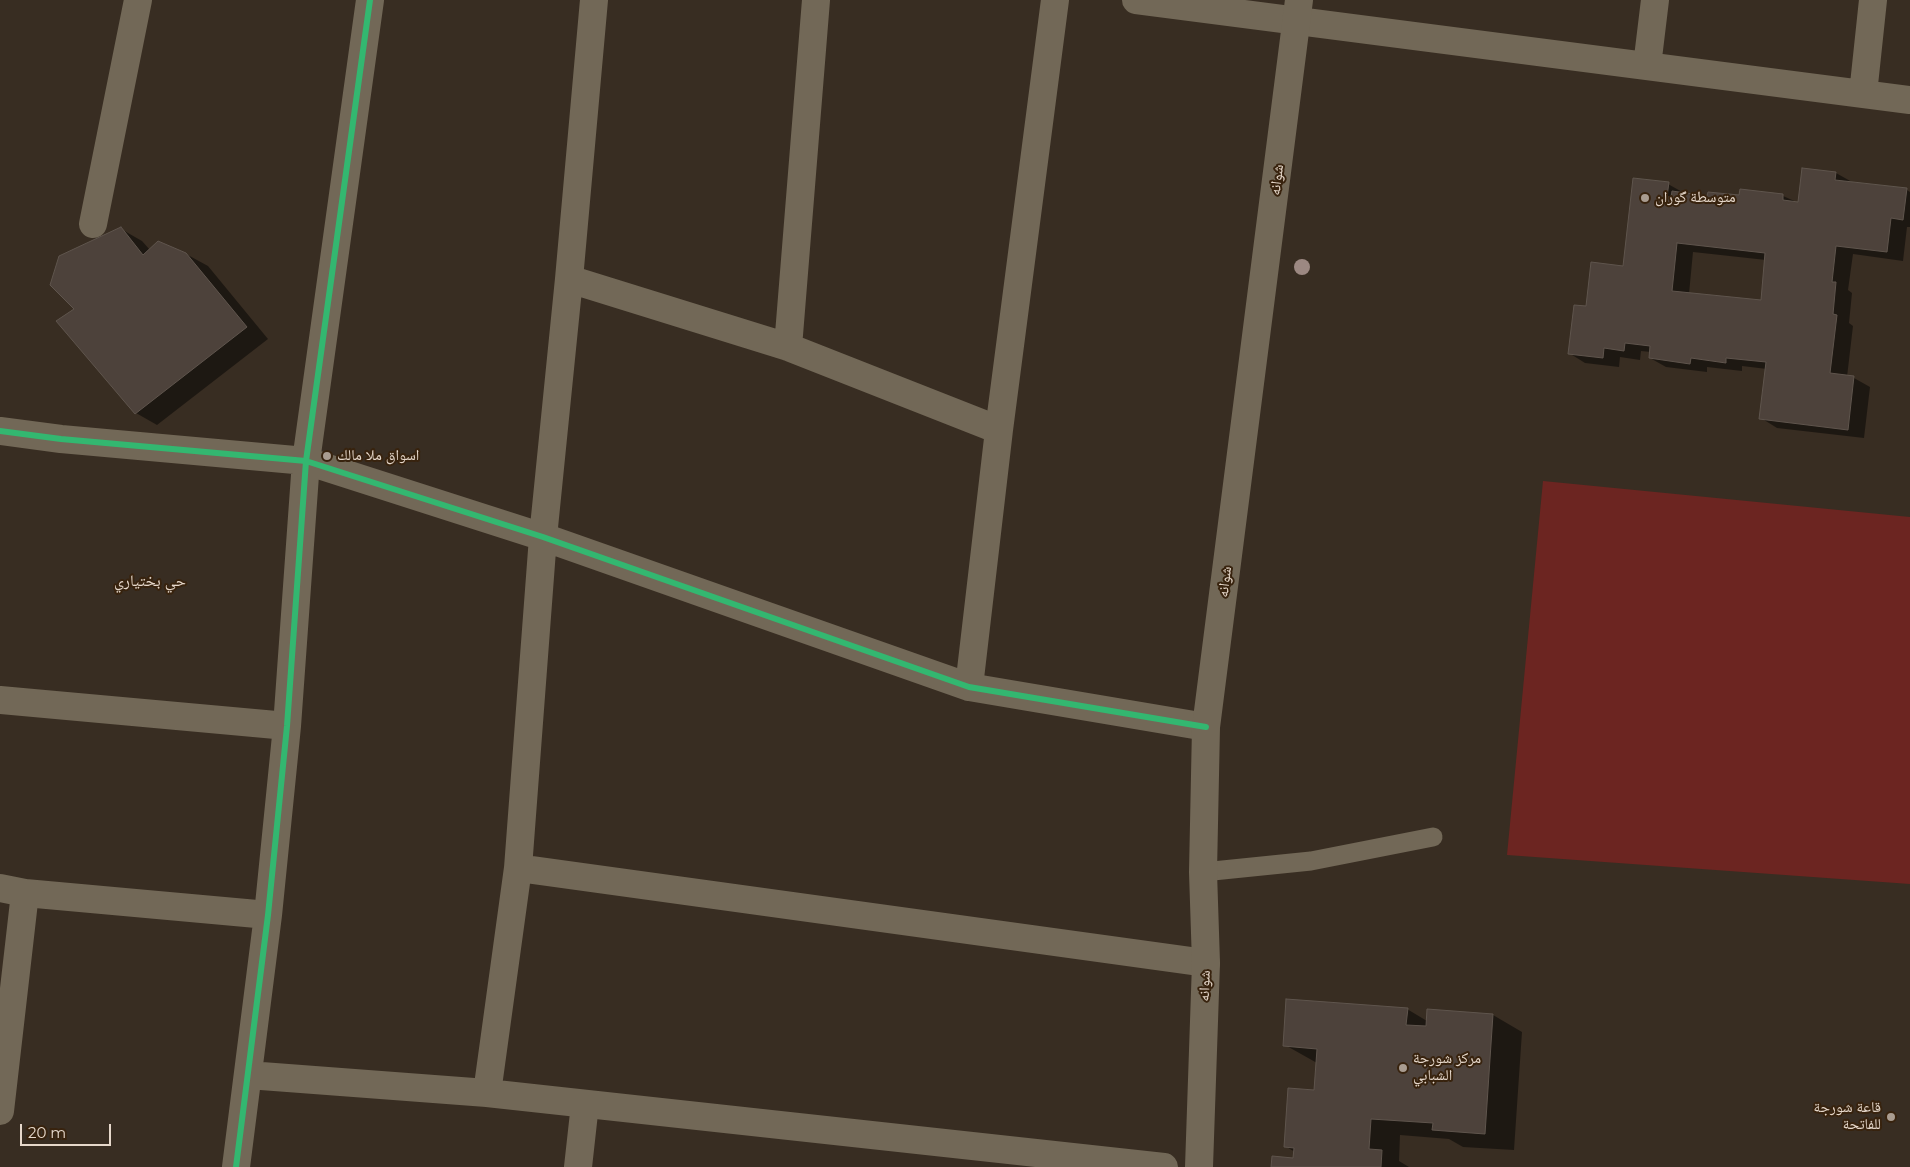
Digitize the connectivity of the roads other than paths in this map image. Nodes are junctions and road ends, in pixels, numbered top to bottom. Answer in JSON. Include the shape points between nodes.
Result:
{"nodes":[{"id":1,"x":138,"y":0,"type":"edge"},
{"id":2,"x":370,"y":0,"type":"edge"},
{"id":3,"x":594,"y":0,"type":"edge"},
{"id":4,"x":816,"y":0,"type":"edge"},
{"id":5,"x":1055,"y":0,"type":"edge"},
{"id":6,"x":1136,"y":0,"type":"edge"},
{"id":7,"x":1655,"y":0,"type":"edge"},
{"id":8,"x":1873,"y":0,"type":"edge"},
{"id":9,"x":1298,"y":10,"type":"edge"},
{"id":10,"x":1647,"y":66,"type":"junction"},
{"id":11,"x":1863,"y":94,"type":"junction"},
{"id":12,"x":1910,"y":100,"type":"edge"},
{"id":13,"x":93,"y":224,"type":"dead end"},
{"id":14,"x":569,"y":279,"type":"junction"},
{"id":15,"x":788,"y":347,"type":"junction"},
{"id":16,"x":999,"y":430,"type":"junction"},
{"id":17,"x":0,"y":431,"type":"edge"},
{"id":18,"x":306,"y":462,"type":"junction"},
{"id":19,"x":543,"y":537,"type":"junction"},
{"id":20,"x":969,"y":687,"type":"junction"},
{"id":21,"x":0,"y":700,"type":"edge"},
{"id":22,"x":287,"y":726,"type":"junction"},
{"id":23,"x":1206,"y":726,"type":"junction"},
{"id":24,"x":1433,"y":837,"type":"dead end"},
{"id":25,"x":518,"y":868,"type":"junction"},
{"id":26,"x":1203,"y":872,"type":"junction"},
{"id":27,"x":13,"y":891,"type":"edge"},
{"id":28,"x":268,"y":915,"type":"junction"},
{"id":29,"x":1206,"y":963,"type":"junction"},
{"id":30,"x":248,"y":1075,"type":"junction"},
{"id":31,"x":487,"y":1093,"type":"junction"},
{"id":32,"x":585,"y":1104,"type":"junction"},
{"id":33,"x":0,"y":1111,"type":"edge"},
{"id":34,"x":236,"y":1167,"type":"edge"},
{"id":35,"x":578,"y":1167,"type":"edge"},
{"id":36,"x":1164,"y":1167,"type":"edge"},
{"id":37,"x":1199,"y":1167,"type":"edge"}],
"edges":[{"from":1,"to":13,"type":"street"},
{"from":2,"to":18,"type":"street"},
{"from":3,"to":14,"type":"street"},
{"from":4,"to":15,"type":"street"},
{"from":5,"to":16,"type":"street"},
{"from":6,"to":9,"type":"street"},
{"from":7,"to":10,"type":"street"},
{"from":8,"to":11,"type":"street"},
{"from":9,"to":10,"type":"street"},
{"from":9,"to":23,"type":"street","name":"شوانە"},
{"from":10,"to":11,"type":"street"},
{"from":11,"to":12,"type":"street"},
{"from":14,"to":15,"type":"street"},
{"from":14,"to":19,"type":"street"},
{"from":15,"to":16,"type":"street"},
{"from":16,"to":20,"type":"street"},
{"from":17,"to":18,"type":"street"},
{"from":18,"to":19,"type":"street"},
{"from":18,"to":22,"type":"street"},
{"from":19,"to":20,"type":"street"},
{"from":19,"to":25,"type":"street"},
{"from":20,"to":23,"type":"street"},
{"from":21,"to":22,"type":"street"},
{"from":22,"to":28,"type":"street"},
{"from":23,"to":26,"type":"street","name":"شوانە"},
{"from":24,"to":26,"type":"lane","via":[[1311,861]]},
{"from":25,"to":29,"type":"street"},
{"from":25,"to":31,"type":"street"},
{"from":26,"to":29,"type":"street","name":"شوانە"},
{"from":27,"to":28,"type":"street"},
{"from":27,"to":33,"type":"street"},
{"from":28,"to":30,"type":"street"},
{"from":29,"to":37,"type":"street","name":"شوانە"},
{"from":30,"to":31,"type":"street"},
{"from":30,"to":34,"type":"street"},
{"from":31,"to":32,"type":"street"},
{"from":32,"to":35,"type":"street"},
{"from":32,"to":36,"type":"street"}]}
